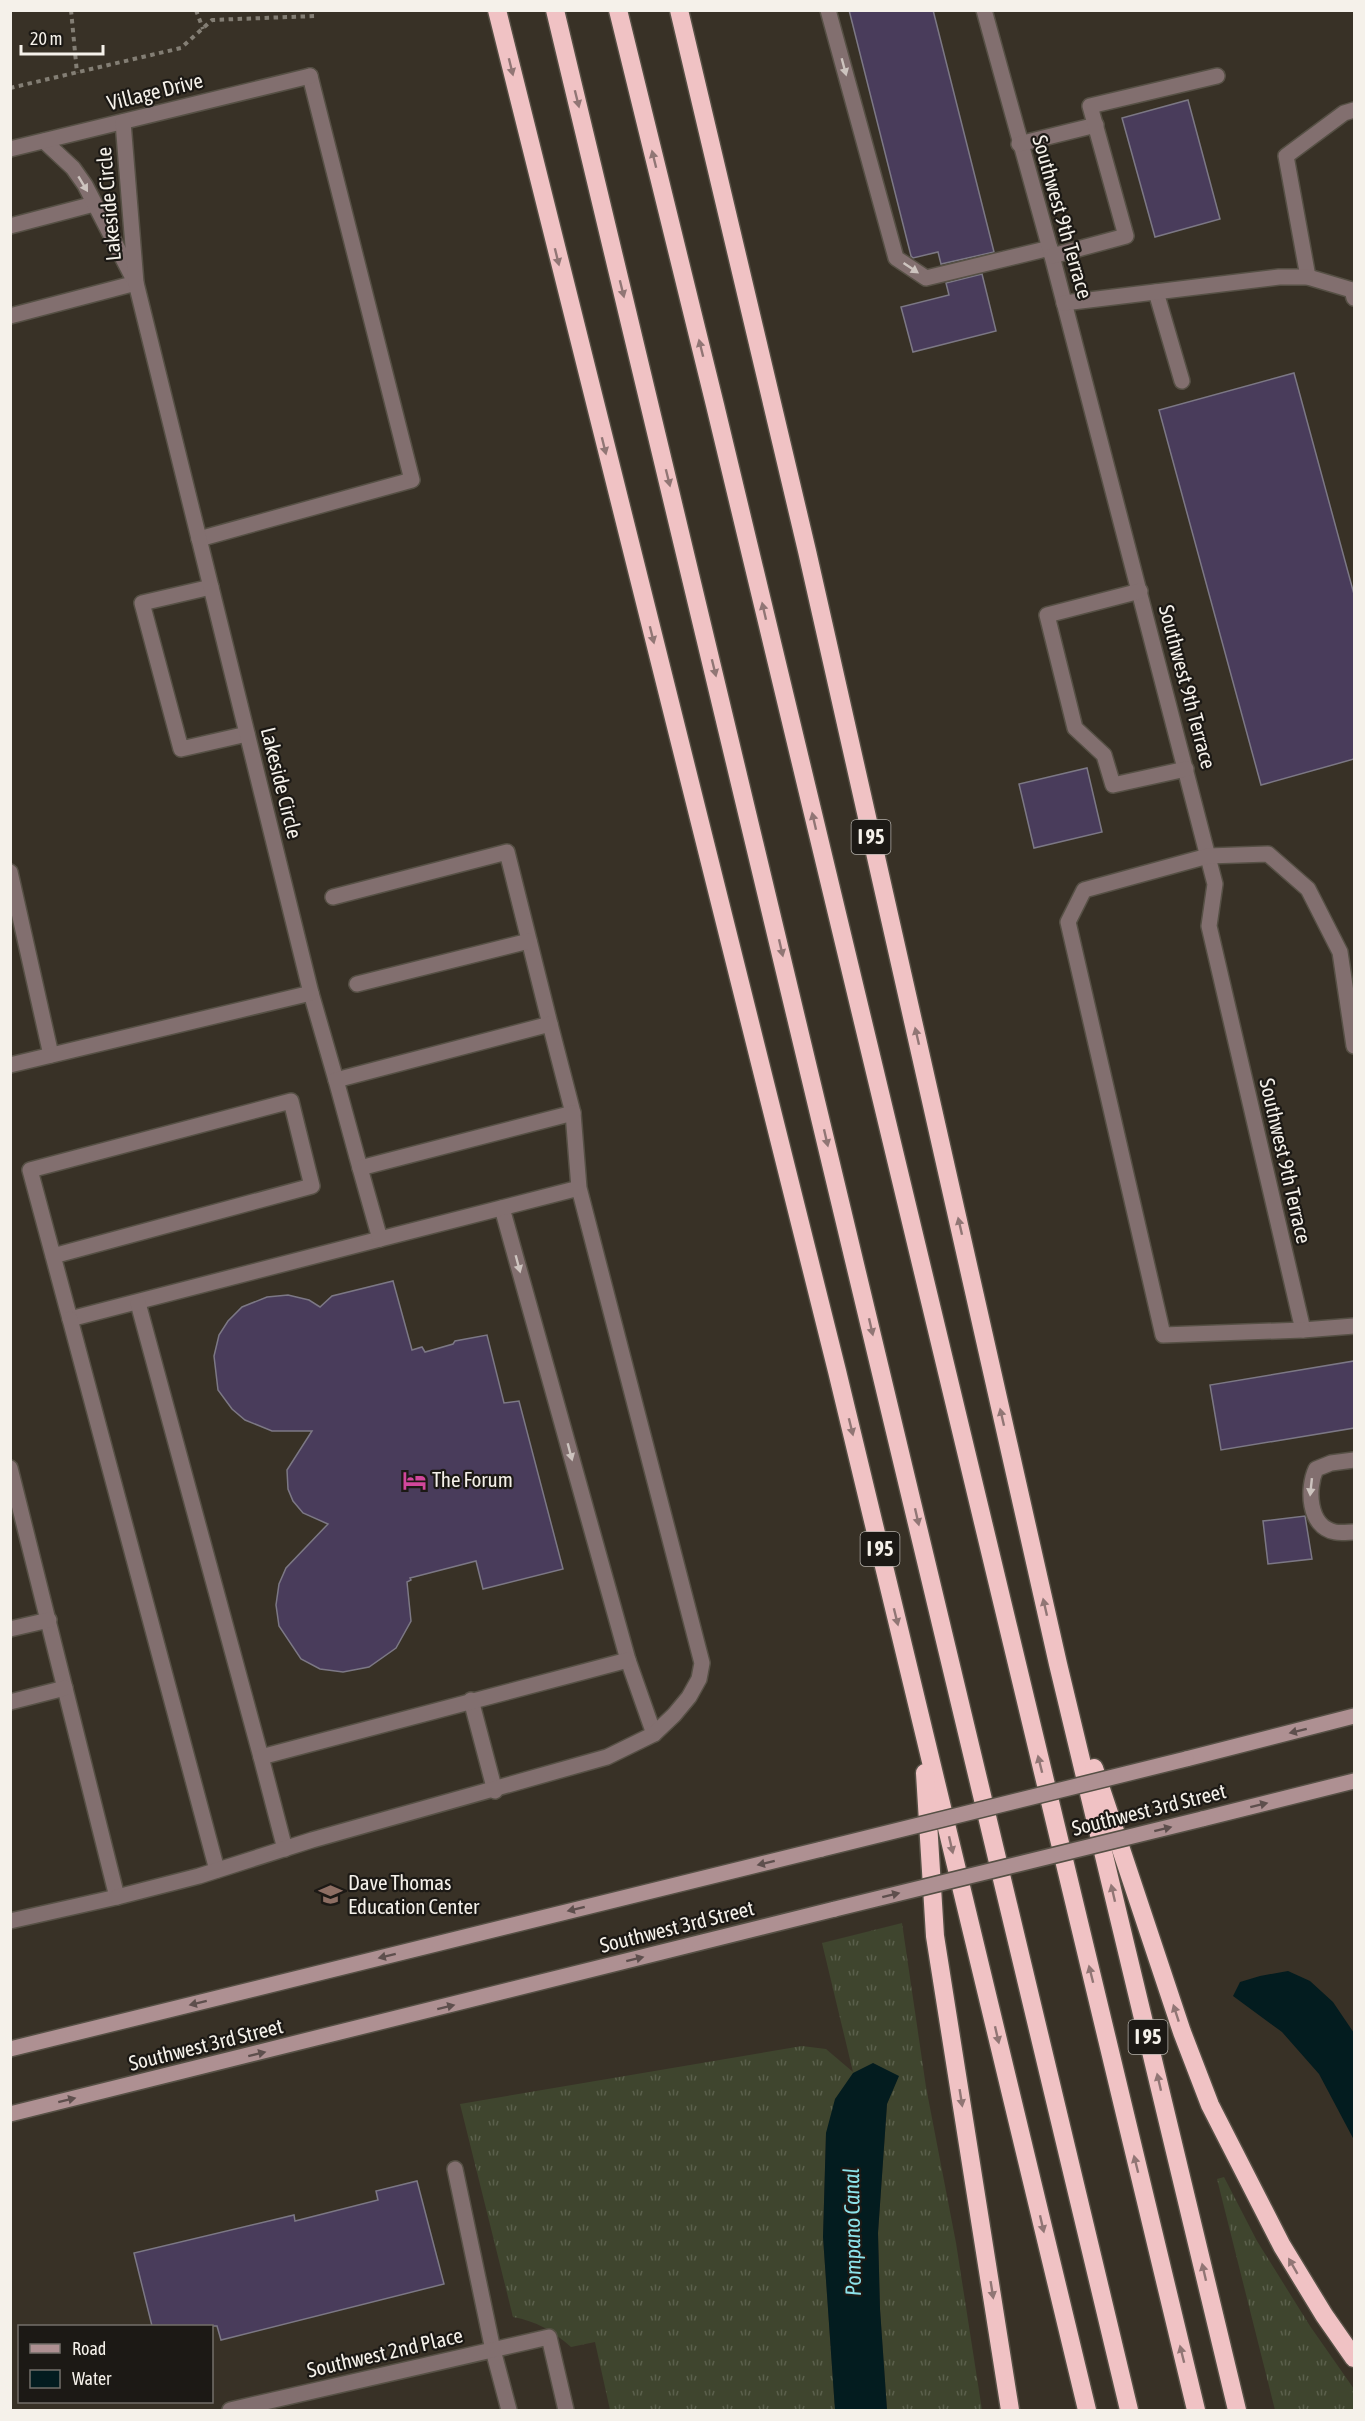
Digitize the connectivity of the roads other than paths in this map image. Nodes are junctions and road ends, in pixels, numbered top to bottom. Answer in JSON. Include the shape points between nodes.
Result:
{"nodes":[{"id":1,"x":497,"y":10,"type":"edge"},
{"id":2,"x":555,"y":10,"type":"edge"},
{"id":3,"x":618,"y":10,"type":"edge"},
{"id":4,"x":679,"y":10,"type":"edge"},
{"id":5,"x":828,"y":10,"type":"edge"},
{"id":6,"x":984,"y":10,"type":"edge"},
{"id":7,"x":1217,"y":76,"type":"dead end"},
{"id":8,"x":1354,"y":110,"type":"edge"},
{"id":9,"x":123,"y":122,"type":"junction"},
{"id":10,"x":1096,"y":125,"type":"junction"},
{"id":11,"x":44,"y":141,"type":"junction"},
{"id":12,"x":1019,"y":144,"type":"junction"},
{"id":13,"x":10,"y":149,"type":"edge"},
{"id":14,"x":94,"y":204,"type":"junction"},
{"id":15,"x":10,"y":226,"type":"edge"},
{"id":16,"x":1051,"y":252,"type":"junction"},
{"id":17,"x":1308,"y":277,"type":"junction"},
{"id":18,"x":136,"y":283,"type":"junction"},
{"id":19,"x":1156,"y":292,"type":"junction"},
{"id":20,"x":1354,"y":298,"type":"edge"},
{"id":21,"x":1064,"y":303,"type":"junction"},
{"id":22,"x":10,"y":316,"type":"edge"},
{"id":23,"x":1182,"y":381,"type":"dead end"},
{"id":24,"x":199,"y":539,"type":"junction"},
{"id":25,"x":211,"y":587,"type":"junction"},
{"id":26,"x":1140,"y":591,"type":"junction"},
{"id":27,"x":247,"y":734,"type":"junction"},
{"id":28,"x":1186,"y":769,"type":"junction"},
{"id":29,"x":1208,"y":856,"type":"junction"},
{"id":30,"x":10,"y":872,"type":"edge"},
{"id":31,"x":333,"y":897,"type":"dead end"},
{"id":32,"x":530,"y":941,"type":"junction"},
{"id":33,"x":357,"y":984,"type":"dead end"},
{"id":34,"x":311,"y":993,"type":"junction"},
{"id":35,"x":550,"y":1024,"type":"junction"},
{"id":36,"x":1354,"y":1046,"type":"edge"},
{"id":37,"x":51,"y":1055,"type":"junction"},
{"id":38,"x":10,"y":1065,"type":"edge"},
{"id":39,"x":336,"y":1080,"type":"junction"},
{"id":40,"x":573,"y":1113,"type":"junction"},
{"id":41,"x":360,"y":1168,"type":"junction"},
{"id":42,"x":579,"y":1188,"type":"junction"},
{"id":43,"x":502,"y":1208,"type":"junction"},
{"id":44,"x":380,"y":1239,"type":"junction"},
{"id":45,"x":53,"y":1256,"type":"junction"},
{"id":46,"x":138,"y":1303,"type":"junction"},
{"id":47,"x":70,"y":1319,"type":"junction"},
{"id":48,"x":1354,"y":1326,"type":"edge"},
{"id":49,"x":1303,"y":1330,"type":"junction"},
{"id":50,"x":1354,"y":1460,"type":"edge"},
{"id":51,"x":10,"y":1468,"type":"edge"},
{"id":52,"x":1354,"y":1532,"type":"edge"},
{"id":53,"x":49,"y":1620,"type":"junction"},
{"id":54,"x":10,"y":1629,"type":"edge"},
{"id":55,"x":628,"y":1660,"type":"junction"},
{"id":56,"x":1058,"y":1664,"type":"junction"},
{"id":57,"x":65,"y":1688,"type":"junction"},
{"id":58,"x":471,"y":1700,"type":"junction"},
{"id":59,"x":10,"y":1702,"type":"edge"},
{"id":60,"x":1354,"y":1716,"type":"edge"},
{"id":61,"x":923,"y":1727,"type":"junction"},
{"id":62,"x":654,"y":1734,"type":"junction"},
{"id":63,"x":261,"y":1757,"type":"junction"},
{"id":64,"x":1354,"y":1781,"type":"edge"},
{"id":65,"x":495,"y":1791,"type":"junction"},
{"id":66,"x":285,"y":1849,"type":"junction"},
{"id":67,"x":217,"y":1870,"type":"junction"},
{"id":68,"x":117,"y":1897,"type":"junction"},
{"id":69,"x":10,"y":1921,"type":"edge"},
{"id":70,"x":10,"y":2049,"type":"edge"},
{"id":71,"x":10,"y":2114,"type":"edge"},
{"id":72,"x":455,"y":2169,"type":"dead end"},
{"id":73,"x":493,"y":2350,"type":"junction"},
{"id":74,"x":1354,"y":2358,"type":"edge"},
{"id":75,"x":230,"y":2410,"type":"edge"},
{"id":76,"x":509,"y":2410,"type":"edge"},
{"id":77,"x":566,"y":2410,"type":"edge"},
{"id":78,"x":1010,"y":2410,"type":"edge"},
{"id":79,"x":1087,"y":2410,"type":"edge"},
{"id":80,"x":1130,"y":2410,"type":"edge"},
{"id":81,"x":1196,"y":2410,"type":"edge"},
{"id":82,"x":1237,"y":2410,"type":"edge"}],
"edges":[{"from":1,"to":61,"type":"highway","number":"I 95","one_way":true},
{"from":2,"to":80,"type":"highway","one_way":true},
{"from":81,"to":3,"type":"highway","one_way":true},
{"from":56,"to":4,"type":"highway","number":"I 95","one_way":true,"via":[[804,540]]},
{"from":5,"to":16,"type":"street","one_way":true,"via":[[896,258],[926,278]]},
{"from":6,"to":12,"type":"street","name":"Southwest 9th Terrace"},
{"from":7,"to":10,"type":"street","via":[[1090,106]]},
{"from":8,"to":17,"type":"street","via":[[1344,113],[1286,156]]},
{"from":9,"to":11,"type":"street","name":"Village Drive"},
{"from":9,"to":18,"type":"street","name":"Lakeside Circle"},
{"from":9,"to":24,"type":"street","name":"Village Drive","via":[[310,76],[412,480]]},
{"from":10,"to":12,"type":"street"},
{"from":10,"to":16,"type":"street","via":[[1126,236]]},
{"from":11,"to":13,"type":"street","name":"Village Drive"},
{"from":11,"to":14,"type":"street","name":"Lakeside Circle","one_way":true,"via":[[73,168]]},
{"from":12,"to":16,"type":"street","name":"Southwest 9th Terrace"},
{"from":14,"to":15,"type":"street"},
{"from":14,"to":18,"type":"street","name":"Lakeside Circle"},
{"from":16,"to":21,"type":"street","name":"Southwest 9th Terrace"},
{"from":17,"to":19,"type":"street"},
{"from":17,"to":20,"type":"street","via":[[1352,290]]},
{"from":18,"to":22,"type":"street"},
{"from":18,"to":24,"type":"street","name":"Lakeside Circle"},
{"from":19,"to":21,"type":"street"},
{"from":19,"to":23,"type":"street"},
{"from":21,"to":26,"type":"street","name":"Southwest 9th Terrace"},
{"from":24,"to":25,"type":"street","name":"Lakeside Circle"},
{"from":25,"to":27,"type":"street","name":"Lakeside Circle"},
{"from":25,"to":27,"type":"street","via":[[142,603],[181,749]]},
{"from":26,"to":28,"type":"street","name":"Southwest 9th Terrace"},
{"from":26,"to":28,"type":"street","via":[[1047,615],[1075,728],[1104,755],[1113,785]]},
{"from":27,"to":34,"type":"street","name":"Lakeside Circle"},
{"from":28,"to":29,"type":"street","name":"Southwest 9th Terrace"},
{"from":29,"to":36,"type":"street","via":[[1268,854],[1308,889],[1340,952]]},
{"from":29,"to":49,"type":"street","name":"Southwest 9th Terrace","via":[[1215,884],[1209,926]]},
{"from":29,"to":49,"type":"street","via":[[1084,890],[1068,922],[1163,1335]]},
{"from":30,"to":37,"type":"street"},
{"from":31,"to":32,"type":"street","via":[[507,852]]},
{"from":32,"to":33,"type":"street"},
{"from":32,"to":35,"type":"street"},
{"from":34,"to":37,"type":"street"},
{"from":34,"to":39,"type":"street","name":"Lakeside Circle"},
{"from":35,"to":39,"type":"street"},
{"from":35,"to":40,"type":"street"},
{"from":37,"to":38,"type":"street"},
{"from":39,"to":41,"type":"street","name":"Lakeside Circle"},
{"from":40,"to":41,"type":"street"},
{"from":40,"to":42,"type":"street"},
{"from":41,"to":44,"type":"street","name":"Lakeside Circle"},
{"from":42,"to":43,"type":"street"},
{"from":42,"to":62,"type":"street","via":[[702,1663],[689,1697]]},
{"from":43,"to":44,"type":"street"},
{"from":43,"to":55,"type":"street","one_way":true},
{"from":44,"to":46,"type":"street"},
{"from":45,"to":45,"type":"street","via":[[30,1170],[291,1101],[312,1186]]},
{"from":45,"to":47,"type":"street"},
{"from":46,"to":47,"type":"street"},
{"from":46,"to":63,"type":"street"},
{"from":47,"to":67,"type":"street"},
{"from":48,"to":49,"type":"street"},
{"from":50,"to":52,"type":"street","one_way":true,"via":[[1316,1469],[1310,1481],[1310,1499],[1324,1527],[1334,1532]]},
{"from":51,"to":53,"type":"street"},
{"from":53,"to":54,"type":"street"},
{"from":53,"to":57,"type":"street"},
{"from":55,"to":58,"type":"street"},
{"from":55,"to":62,"type":"street"},
{"from":74,"to":56,"type":"highway","one_way":true,"via":[[1287,2255],[1210,2105]]},
{"from":82,"to":56,"type":"highway","number":"I 95","one_way":true},
{"from":57,"to":59,"type":"street"},
{"from":57,"to":68,"type":"street"},
{"from":58,"to":63,"type":"street"},
{"from":58,"to":65,"type":"street"},
{"from":60,"to":70,"type":"street","name":"Southwest 3rd Street","one_way":true,"bridge":true},
{"from":61,"to":78,"type":"highway","one_way":true,"via":[[935,1936]]},
{"from":61,"to":79,"type":"highway","number":"I 95","one_way":true},
{"from":62,"to":65,"type":"street","via":[[608,1757]]},
{"from":63,"to":66,"type":"street"},
{"from":71,"to":64,"type":"street","name":"Southwest 3rd Street","one_way":true,"bridge":true},
{"from":65,"to":66,"type":"street"},
{"from":66,"to":67,"type":"street"},
{"from":67,"to":68,"type":"street"},
{"from":68,"to":69,"type":"street"},
{"from":72,"to":73,"type":"street"},
{"from":73,"to":75,"type":"street","name":"Southwest 2nd Place"},
{"from":73,"to":76,"type":"street"},
{"from":73,"to":77,"type":"street","name":"Southwest 2nd Place","via":[[549,2337]]}]}
